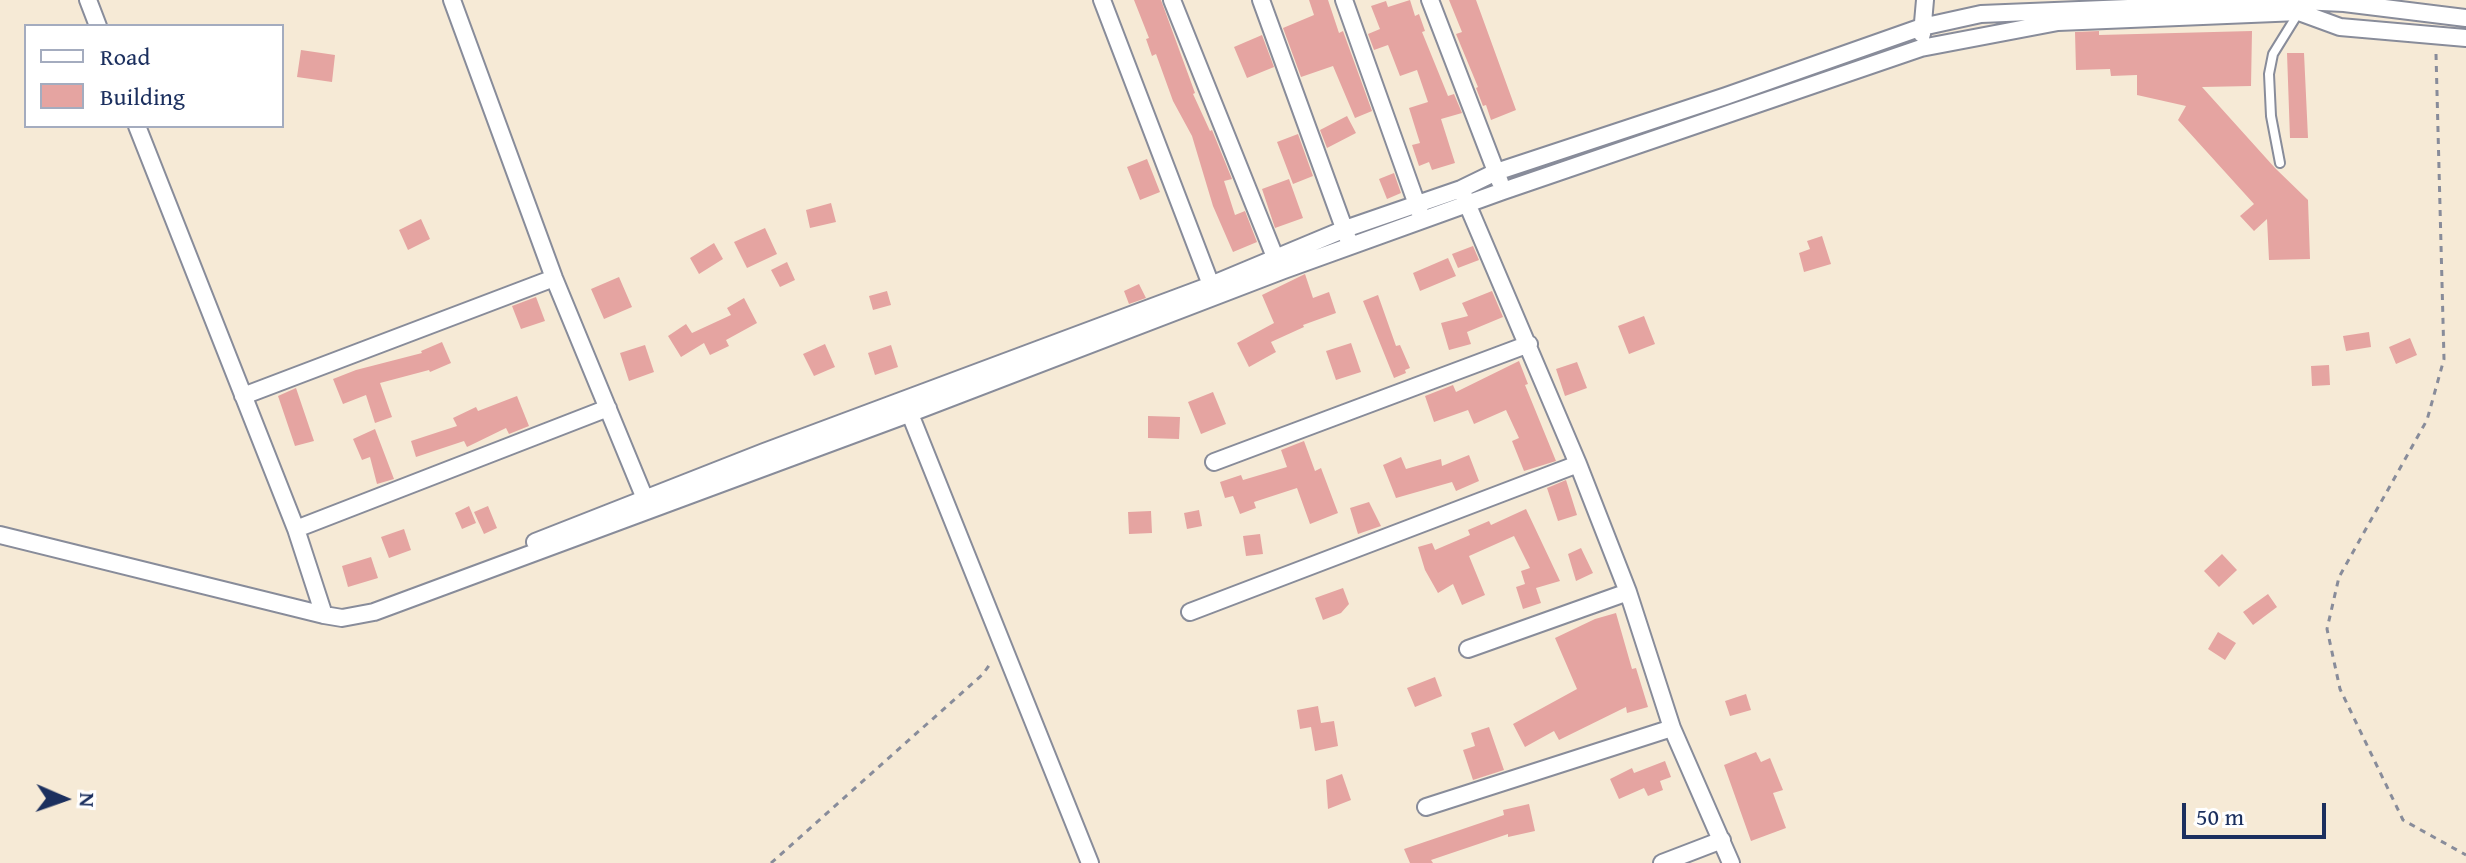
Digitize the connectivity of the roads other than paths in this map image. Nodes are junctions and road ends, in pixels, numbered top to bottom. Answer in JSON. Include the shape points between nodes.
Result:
{"nodes":[{"id":1,"x":88,"y":0,"type":"edge"},
{"id":2,"x":452,"y":0,"type":"edge"},
{"id":3,"x":1102,"y":0,"type":"edge"},
{"id":4,"x":1172,"y":0,"type":"edge"},
{"id":5,"x":1261,"y":0,"type":"edge"},
{"id":6,"x":1344,"y":0,"type":"edge"},
{"id":7,"x":1430,"y":0,"type":"edge"},
{"id":8,"x":1925,"y":0,"type":"edge"},
{"id":9,"x":2087,"y":4,"type":"edge"},
{"id":10,"x":2300,"y":4,"type":"edge"},
{"id":11,"x":2466,"y":18,"type":"edge"},
{"id":12,"x":97,"y":24,"type":"edge"},
{"id":13,"x":1922,"y":27,"type":"junction"},
{"id":14,"x":2466,"y":38,"type":"edge"},
{"id":15,"x":1921,"y":48,"type":"junction"},
{"id":16,"x":138,"y":128,"type":"edge"},
{"id":17,"x":2280,"y":163,"type":"dead end"},
{"id":18,"x":1496,"y":172,"type":"junction"},
{"id":19,"x":1503,"y":191,"type":"junction"},
{"id":20,"x":1464,"y":196,"type":"junction"},
{"id":21,"x":1420,"y":212,"type":"junction"},
{"id":22,"x":1345,"y":229,"type":"junction"},
{"id":23,"x":1350,"y":247,"type":"junction"},
{"id":24,"x":1275,"y":257,"type":"junction"},
{"id":25,"x":554,"y":278,"type":"junction"},
{"id":26,"x":1211,"y":285,"type":"junction"},
{"id":27,"x":1529,"y":344,"type":"junction"},
{"id":28,"x":243,"y":396,"type":"junction"},
{"id":29,"x":908,"y":407,"type":"junction"},
{"id":30,"x":608,"y":408,"type":"junction"},
{"id":31,"x":1214,"y":462,"type":"dead end"},
{"id":32,"x":1578,"y":464,"type":"junction"},
{"id":33,"x":648,"y":505,"type":"junction"},
{"id":34,"x":296,"y":529,"type":"junction"},
{"id":35,"x":0,"y":535,"type":"edge"},
{"id":36,"x":1628,"y":592,"type":"junction"},
{"id":37,"x":1190,"y":612,"type":"dead end"},
{"id":38,"x":324,"y":615,"type":"junction"},
{"id":39,"x":1468,"y":649,"type":"dead end"},
{"id":40,"x":1672,"y":728,"type":"junction"},
{"id":41,"x":1426,"y":807,"type":"dead end"},
{"id":42,"x":1722,"y":840,"type":"junction"},
{"id":43,"x":1090,"y":863,"type":"edge"},
{"id":44,"x":1662,"y":863,"type":"edge"},
{"id":45,"x":1731,"y":863,"type":"edge"}],
"edges":[{"from":1,"to":12,"type":"street"},
{"from":2,"to":25,"type":"street"},
{"from":3,"to":26,"type":"street"},
{"from":4,"to":24,"type":"street"},
{"from":5,"to":22,"type":"street"},
{"from":6,"to":21,"type":"street"},
{"from":7,"to":18,"type":"street"},
{"from":8,"to":13,"type":"street"},
{"from":9,"to":10,"type":"street"},
{"from":9,"to":13,"type":"street","via":[[1981,14]]},
{"from":10,"to":11,"type":"street","via":[[2344,3]]},
{"from":10,"to":14,"type":"street","via":[[2340,27]]},
{"from":10,"to":15,"type":"street","via":[[2058,22]]},
{"from":10,"to":17,"type":"lane","via":[[2273,54],[2269,74]]},
{"from":13,"to":15,"type":"street"},
{"from":13,"to":18,"type":"street"},
{"from":15,"to":19,"type":"street"},
{"from":16,"to":28,"type":"street"},
{"from":18,"to":19,"type":"street"},
{"from":18,"to":20,"type":"street"},
{"from":19,"to":20,"type":"street"},
{"from":20,"to":21,"type":"street"},
{"from":20,"to":27,"type":"street"},
{"from":21,"to":22,"type":"street"},
{"from":21,"to":23,"type":"street"},
{"from":22,"to":23,"type":"street"},
{"from":22,"to":24,"type":"street"},
{"from":23,"to":29,"type":"street"},
{"from":24,"to":26,"type":"street"},
{"from":25,"to":28,"type":"street"},
{"from":25,"to":30,"type":"street"},
{"from":26,"to":29,"type":"street"},
{"from":27,"to":31,"type":"street"},
{"from":27,"to":32,"type":"street"},
{"from":28,"to":34,"type":"street"},
{"from":29,"to":33,"type":"street"},
{"from":29,"to":43,"type":"street"},
{"from":30,"to":33,"type":"street"},
{"from":30,"to":34,"type":"street"},
{"from":32,"to":36,"type":"street"},
{"from":32,"to":37,"type":"street"},
{"from":33,"to":38,"type":"street","via":[[389,607],[342,618]]},
{"from":34,"to":38,"type":"street"},
{"from":35,"to":38,"type":"street"},
{"from":36,"to":39,"type":"street"},
{"from":36,"to":40,"type":"street"},
{"from":40,"to":41,"type":"street"},
{"from":40,"to":42,"type":"street"},
{"from":42,"to":44,"type":"street"},
{"from":42,"to":45,"type":"street"}]}
